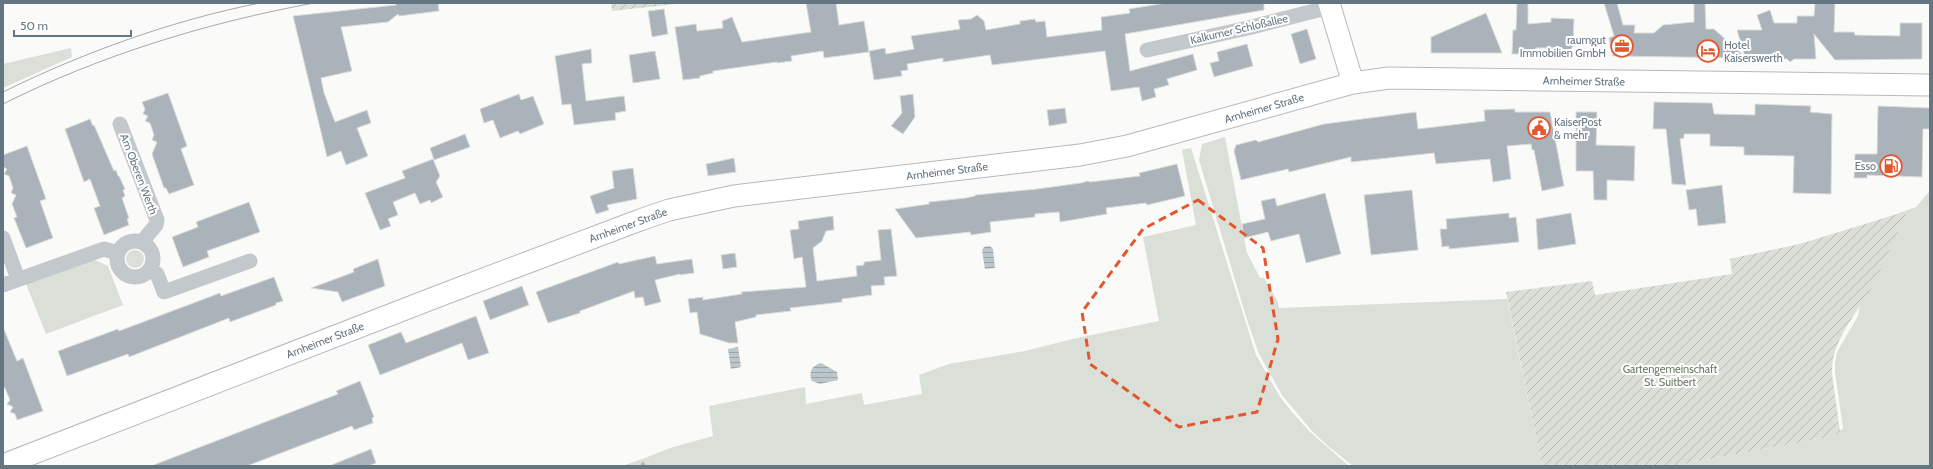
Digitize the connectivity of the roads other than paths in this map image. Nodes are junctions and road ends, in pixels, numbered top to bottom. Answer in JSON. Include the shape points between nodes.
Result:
{"nodes":[{"id":1,"x":1330,"y":5,"type":"edge"},
{"id":2,"x":1147,"y":50,"type":"dead end"},
{"id":3,"x":1353,"y":82,"type":"junction"},
{"id":4,"x":1930,"y":85,"type":"edge"},
{"id":5,"x":120,"y":124,"type":"dead end"},
{"id":6,"x":3,"y":238,"type":"edge"},
{"id":7,"x":142,"y":242,"type":"junction"},
{"id":8,"x":117,"y":253,"type":"junction"},
{"id":9,"x":250,"y":261,"type":"dead end"},
{"id":10,"x":150,"y":269,"type":"junction"},
{"id":11,"x":18,"y":279,"type":"junction"},
{"id":12,"x":3,"y":285,"type":"edge"},
{"id":13,"x":3,"y":465,"type":"edge"}],
"edges":[{"from":1,"to":2,"type":"street","name":"Kalkumer Schloßallee","via":[[1248,28]]},
{"from":1,"to":3,"type":"main road","name":"Kalkumer Schloßallee"},
{"from":3,"to":4,"type":"main road","name":"Arnheimer Straße","via":[[1389,78]]},
{"from":3,"to":13,"type":"main road","name":"Arnheimer Straße","via":[[1127,146],[1088,153],[734,196],[669,210],[451,291]]},
{"from":5,"to":7,"type":"street","name":"Am Oberen Werth","via":[[157,220],[156,226]]},
{"from":6,"to":11,"type":"street"},
{"from":7,"to":8,"type":"street","via":[[125,243]]},
{"from":7,"to":10,"type":"street","via":[[152,252]]},
{"from":8,"to":10,"type":"street","via":[[118,266],[126,275],[138,277]]},
{"from":8,"to":11,"type":"street","via":[[104,249]]},
{"from":9,"to":10,"type":"street","via":[[164,292],[157,274]]},
{"from":11,"to":12,"type":"street"}]}
